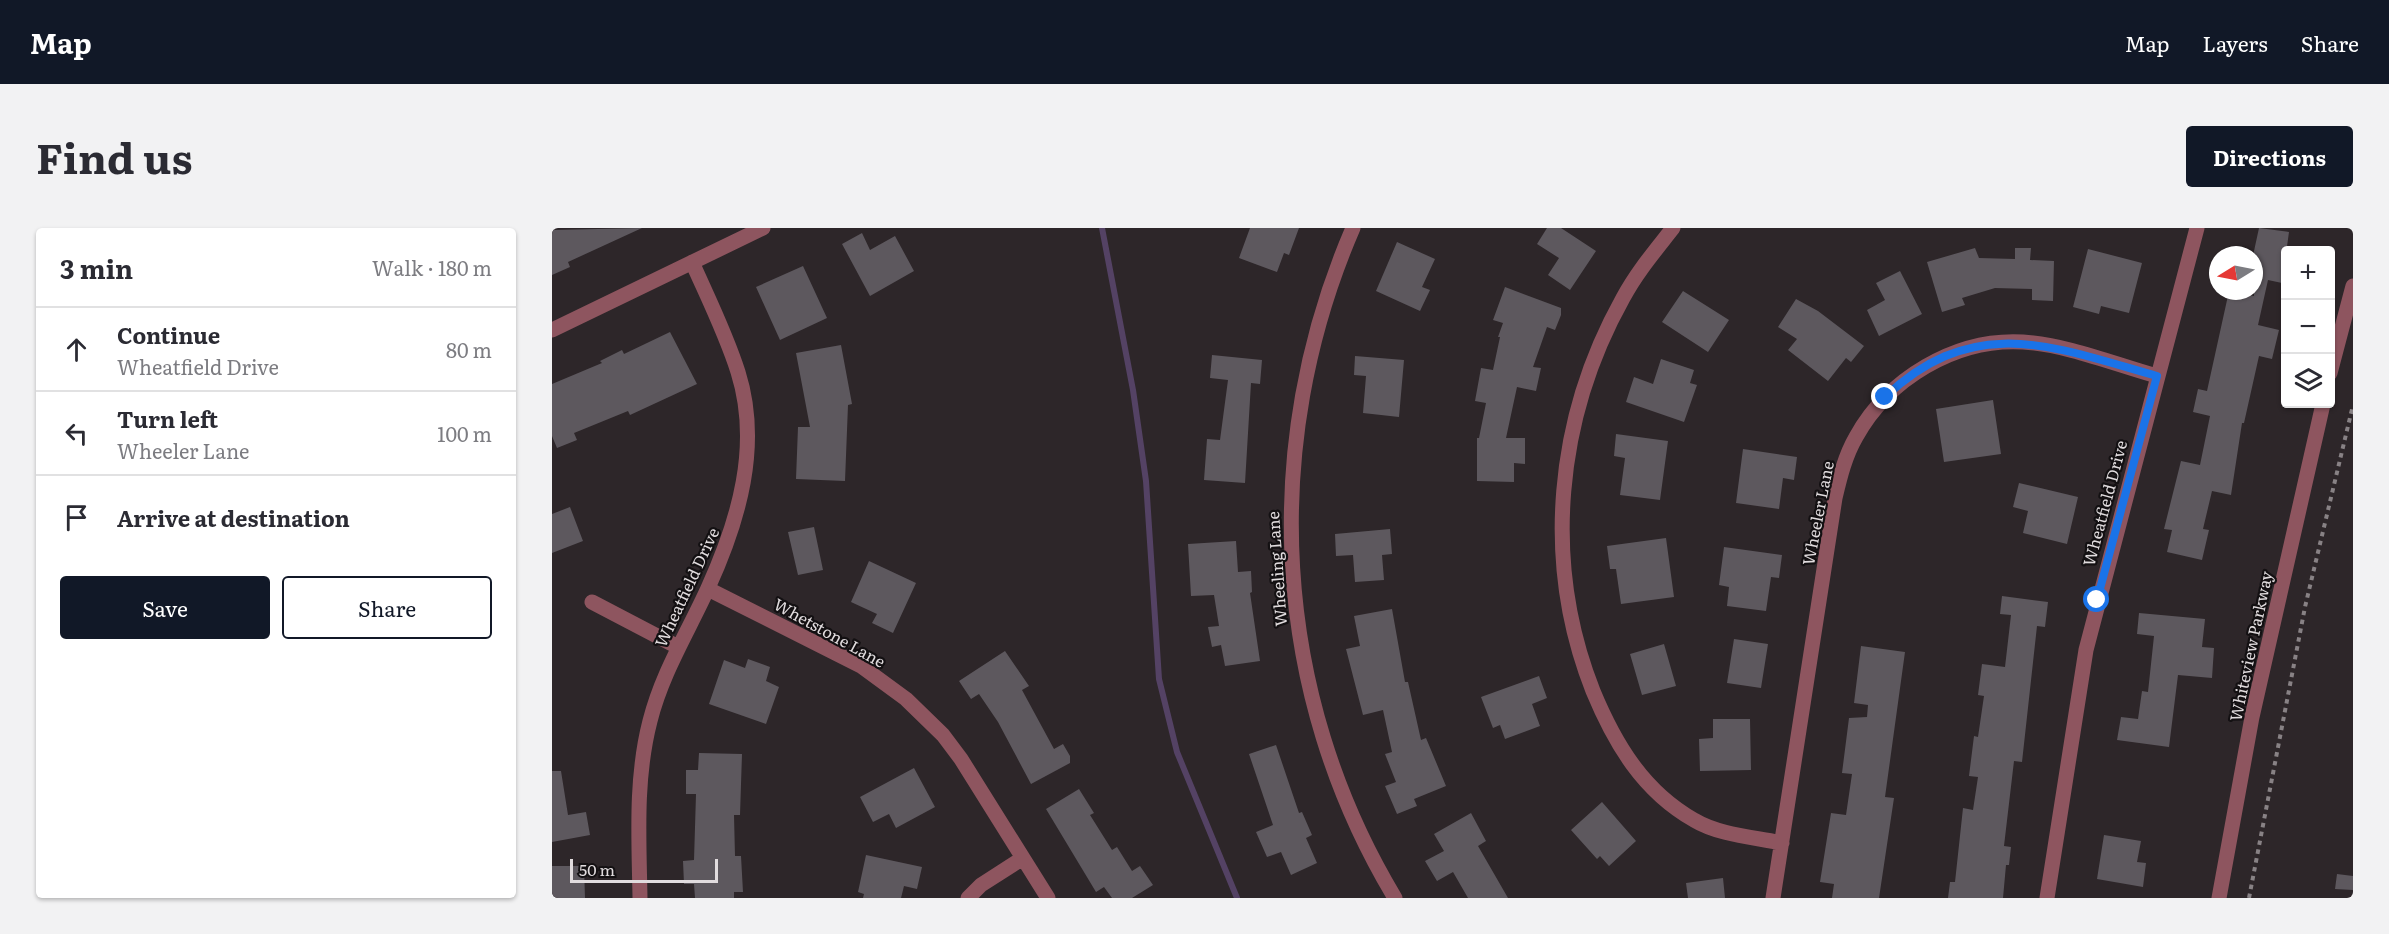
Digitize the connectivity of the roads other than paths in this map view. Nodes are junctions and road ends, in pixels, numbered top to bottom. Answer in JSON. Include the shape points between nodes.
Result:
{"nodes":[{"id":1,"x":763,"y":228,"type":"edge"},
{"id":2,"x":1353,"y":228,"type":"edge"},
{"id":3,"x":1673,"y":228,"type":"edge"},
{"id":4,"x":2197,"y":228,"type":"edge"},
{"id":5,"x":692,"y":262,"type":"junction"},
{"id":6,"x":2353,"y":286,"type":"edge"},
{"id":7,"x":552,"y":330,"type":"edge"},
{"id":8,"x":2335,"y":357,"type":"edge"},
{"id":9,"x":2157,"y":376,"type":"junction"},
{"id":10,"x":2322,"y":408,"type":"edge"},
{"id":11,"x":708,"y":589,"type":"junction"},
{"id":12,"x":592,"y":602,"type":"dead end"},
{"id":13,"x":678,"y":647,"type":"junction"},
{"id":14,"x":1782,"y":843,"type":"junction"},
{"id":15,"x":1023,"y":858,"type":"junction"},
{"id":16,"x":640,"y":898,"type":"edge"},
{"id":17,"x":968,"y":898,"type":"edge"},
{"id":18,"x":1048,"y":898,"type":"edge"},
{"id":19,"x":1395,"y":898,"type":"edge"},
{"id":20,"x":1773,"y":898,"type":"edge"},
{"id":21,"x":2047,"y":898,"type":"edge"},
{"id":22,"x":2220,"y":898,"type":"edge"}],
"edges":[{"from":1,"to":5,"type":"street"},
{"from":2,"to":19,"type":"street","name":"Wheeling Lane","via":[[1320,317],[1302,390],[1292,471],[1290,545],[1298,629],[1315,715],[1344,800]]},
{"from":3,"to":14,"type":"street","via":[[1636,275],[1613,315],[1577,411],[1566,466],[1561,527],[1570,615],[1597,701],[1638,774],[1696,822]]},
{"from":4,"to":9,"type":"street","name":"Wheatfield Drive"},
{"from":5,"to":7,"type":"street"},
{"from":5,"to":11,"type":"street","name":"Wheatfield Drive","via":[[739,374],[747,444],[741,500]]},
{"from":6,"to":8,"type":"street"},
{"from":9,"to":14,"type":"street","name":"Wheeler Lane","via":[[2045,345],[1988,344],[1925,367],[1897,386],[1874,410],[1847,455],[1835,498]]},
{"from":9,"to":21,"type":"street","name":"Wheatfield Drive","via":[[2086,650]]},
{"from":10,"to":22,"type":"street","name":"Whiteview Parkway","via":[[2255,705]]},
{"from":11,"to":13,"type":"street","name":"Wheatfield Drive"},
{"from":11,"to":15,"type":"street","name":"Whetstone Lane","via":[[861,666],[906,699],[961,759]]},
{"from":12,"to":13,"type":"street"},
{"from":13,"to":16,"type":"street","name":"Wheatfield Drive","via":[[662,681],[645,741],[639,815]]},
{"from":14,"to":20,"type":"street","name":"Wheeler Lane"},
{"from":15,"to":17,"type":"street"},
{"from":15,"to":18,"type":"street","name":"Whetstone Lane"}]}
